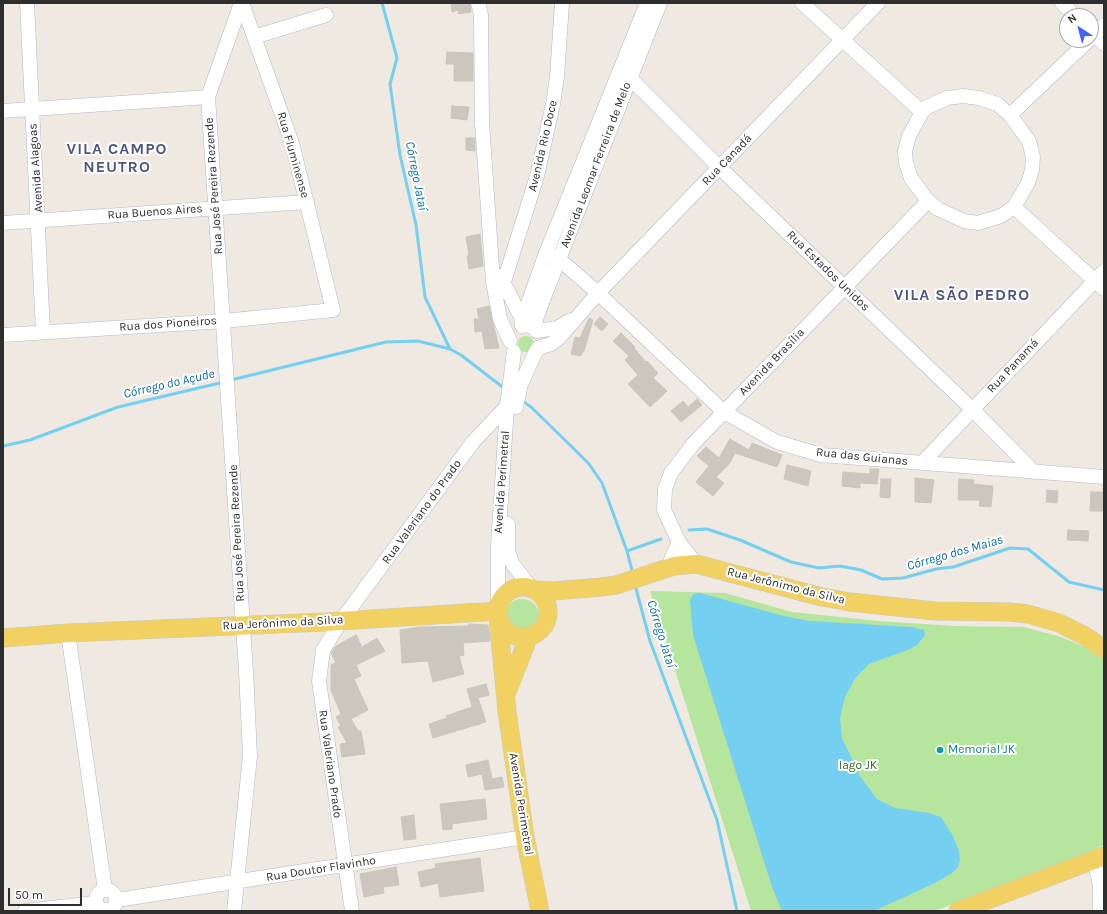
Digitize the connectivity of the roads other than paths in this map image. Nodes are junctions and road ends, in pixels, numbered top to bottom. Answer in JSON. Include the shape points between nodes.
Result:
{"nodes":[{"id":1,"x":26,"y":3,"type":"edge"},
{"id":2,"x":242,"y":3,"type":"edge"},
{"id":3,"x":478,"y":3,"type":"edge"},
{"id":4,"x":562,"y":3,"type":"edge"},
{"id":5,"x":647,"y":3,"type":"edge"},
{"id":6,"x":660,"y":3,"type":"edge"},
{"id":7,"x":802,"y":3,"type":"edge"},
{"id":8,"x":878,"y":3,"type":"edge"},
{"id":9,"x":326,"y":14,"type":"dead end"},
{"id":10,"x":254,"y":38,"type":"junction"},
{"id":11,"x":843,"y":42,"type":"junction"},
{"id":12,"x":1082,"y":48,"type":"edge"},
{"id":13,"x":624,"y":76,"type":"junction"},
{"id":14,"x":208,"y":97,"type":"junction"},
{"id":15,"x":32,"y":109,"type":"junction"},
{"id":16,"x":3,"y":111,"type":"edge"},
{"id":17,"x":922,"y":112,"type":"junction"},
{"id":18,"x":1010,"y":115,"type":"junction"},
{"id":19,"x":719,"y":167,"type":"junction"},
{"id":20,"x":307,"y":202,"type":"junction"},
{"id":21,"x":928,"y":202,"type":"junction"},
{"id":22,"x":1014,"y":207,"type":"junction"},
{"id":23,"x":216,"y":208,"type":"junction"},
{"id":24,"x":39,"y":220,"type":"junction"},
{"id":25,"x":3,"y":223,"type":"edge"},
{"id":26,"x":546,"y":253,"type":"junction"},
{"id":27,"x":491,"y":258,"type":"junction"},
{"id":28,"x":559,"y":259,"type":"junction"},
{"id":29,"x":1101,"y":280,"type":"edge"},
{"id":30,"x":503,"y":285,"type":"junction"},
{"id":31,"x":844,"y":287,"type":"junction"},
{"id":32,"x":598,"y":293,"type":"junction"},
{"id":33,"x":333,"y":310,"type":"joint"},
{"id":34,"x":576,"y":317,"type":"junction"},
{"id":35,"x":224,"y":320,"type":"junction"},
{"id":36,"x":529,"y":328,"type":"junction"},
{"id":37,"x":43,"y":332,"type":"junction"},
{"id":38,"x":3,"y":336,"type":"edge"},
{"id":39,"x":512,"y":347,"type":"junction"},
{"id":40,"x":537,"y":350,"type":"junction"},
{"id":41,"x":519,"y":372,"type":"junction"},
{"id":42,"x":510,"y":408,"type":"junction"},
{"id":43,"x":972,"y":409,"type":"junction"},
{"id":44,"x":724,"y":412,"type":"junction"},
{"id":45,"x":922,"y":463,"type":"junction"},
{"id":46,"x":508,"y":467,"type":"junction"},
{"id":47,"x":1034,"y":472,"type":"junction"},
{"id":48,"x":1104,"y":477,"type":"edge"},
{"id":49,"x":679,"y":542,"type":"junction"},
{"id":50,"x":696,"y":564,"type":"junction"},
{"id":51,"x":667,"y":569,"type":"junction"},
{"id":52,"x":533,"y":589,"type":"junction"},
{"id":53,"x":498,"y":613,"type":"junction"},
{"id":54,"x":341,"y":621,"type":"junction"},
{"id":55,"x":243,"y":626,"type":"junction"},
{"id":56,"x":68,"y":633,"type":"junction"},
{"id":57,"x":529,"y":636,"type":"junction"},
{"id":58,"x":3,"y":638,"type":"edge"},
{"id":59,"x":1104,"y":649,"type":"edge"},
{"id":60,"x":506,"y":696,"type":"junction"},
{"id":61,"x":525,"y":837,"type":"junction"},
{"id":62,"x":1099,"y":858,"type":"edge"},
{"id":63,"x":344,"y":865,"type":"junction"},
{"id":64,"x":236,"y":882,"type":"junction"},
{"id":65,"x":107,"y":906,"type":"edge"},
{"id":66,"x":25,"y":911,"type":"edge"},
{"id":67,"x":234,"y":911,"type":"edge"},
{"id":68,"x":352,"y":911,"type":"edge"},
{"id":69,"x":540,"y":911,"type":"edge"},
{"id":70,"x":958,"y":911,"type":"edge"},
{"id":71,"x":1100,"y":911,"type":"edge"}],
"edges":[{"from":1,"to":15,"type":"street","name":"Avenida Alagoas"},
{"from":2,"to":10,"type":"street","name":"Rua Fluminense"},
{"from":2,"to":14,"type":"street","name":"Rua José Pereira Rezende"},
{"from":3,"to":27,"type":"street","via":[[482,122]]},
{"from":4,"to":30,"type":"street","name":"Avenida Rio Doce","via":[[558,77],[553,104],[537,176]]},
{"from":5,"to":13,"type":"street","name":"Avenida Leomar Ferreira de Melo"},
{"from":6,"to":13,"type":"street","name":"Avenida Leomar Ferreira de Melo"},
{"from":7,"to":11,"type":"street"},
{"from":8,"to":11,"type":"street","name":"Rua Canadá"},
{"from":9,"to":10,"type":"street"},
{"from":10,"to":20,"type":"street","name":"Rua Fluminense","via":[[292,143]]},
{"from":11,"to":17,"type":"street"},
{"from":11,"to":19,"type":"street","name":"Rua Canadá"},
{"from":12,"to":18,"type":"street"},
{"from":13,"to":19,"type":"street","name":"Rua Estados Unidos"},
{"from":13,"to":26,"type":"street","name":"Avenida Leomar Ferreira de Melo"},
{"from":13,"to":28,"type":"street","name":"Avenida Leomar Ferreira de Melo"},
{"from":14,"to":15,"type":"street"},
{"from":14,"to":23,"type":"street","name":"Rua José Pereira Rezende"},
{"from":15,"to":16,"type":"street"},
{"from":15,"to":24,"type":"street","name":"Avenida Alagoas"},
{"from":17,"to":18,"type":"street","via":[[928,106],[947,98],[963,96],[997,104]]},
{"from":17,"to":21,"type":"street","via":[[912,129],[905,151],[911,178]]},
{"from":18,"to":22,"type":"street","via":[[1029,141],[1034,157],[1028,183]]},
{"from":19,"to":31,"type":"street","name":"Rua Estados Unidos"},
{"from":19,"to":32,"type":"street","name":"Rua Canadá"},
{"from":20,"to":23,"type":"street","name":"Rua Buenos Aires"},
{"from":20,"to":33,"type":"street","name":"Rua Fluminense"},
{"from":21,"to":22,"type":"street","via":[[964,221],[978,223],[1001,216]]},
{"from":21,"to":31,"type":"street","name":"Avenida Brasília"},
{"from":22,"to":29,"type":"street"},
{"from":23,"to":24,"type":"street","name":"Rua Buenos Aires"},
{"from":23,"to":35,"type":"street","name":"Rua José Pereira Rezende"},
{"from":24,"to":25,"type":"street","name":"Rua Buenos Aires"},
{"from":24,"to":37,"type":"street","name":"Avenida Alagoas"},
{"from":26,"to":28,"type":"street","name":"Rua das Guianas"},
{"from":26,"to":36,"type":"street","name":"Avenida Leomar Ferreira de Melo","via":[[526,309]]},
{"from":27,"to":30,"type":"street"},
{"from":27,"to":39,"type":"street","via":[[500,319]]},
{"from":28,"to":32,"type":"street","name":"Rua das Guianas"},
{"from":28,"to":36,"type":"street","name":"Avenida Leomar Ferreira de Melo"},
{"from":29,"to":43,"type":"street","name":"Rua Panamá"},
{"from":30,"to":36,"type":"street"},
{"from":31,"to":43,"type":"street","name":"Rua Estados Unidos"},
{"from":31,"to":44,"type":"street","name":"Avenida Brasília"},
{"from":32,"to":34,"type":"street","name":"Rua Canadá"},
{"from":32,"to":44,"type":"street","name":"Rua das Guianas"},
{"from":33,"to":35,"type":"street","name":"Rua dos Pioneiros"},
{"from":34,"to":36,"type":"street","name":"Rua Canadá","via":[[557,328]]},
{"from":34,"to":40,"type":"street","name":"Rua Canadá","via":[[559,338]]},
{"from":35,"to":37,"type":"street","name":"Rua dos Pioneiros"},
{"from":35,"to":55,"type":"street","name":"Rua José Pereira Rezende"},
{"from":36,"to":39,"type":"street","via":[[512,333]]},
{"from":36,"to":40,"type":"street","via":[[540,339]]},
{"from":37,"to":38,"type":"street","name":"Rua dos Pioneiros"},
{"from":39,"to":40,"type":"street","via":[[518,355],[528,356]]},
{"from":39,"to":41,"type":"street"},
{"from":40,"to":41,"type":"street"},
{"from":41,"to":42,"type":"street","name":"Avenida Perimetral","via":[[518,396]]},
{"from":42,"to":46,"type":"street","name":"Avenida Perimetral"},
{"from":42,"to":54,"type":"street","name":"Rua Valeriano do Prado","via":[[473,442]]},
{"from":43,"to":45,"type":"street","name":"Rua Panamá"},
{"from":43,"to":47,"type":"street","name":"Rua Estados Unidos"},
{"from":44,"to":45,"type":"street","name":"Rua das Guianas","via":[[777,442],[821,455]]},
{"from":44,"to":49,"type":"street","name":"Avenida Brasília","via":[[694,443],[671,473],[664,488],[664,510]]},
{"from":45,"to":47,"type":"street","name":"Rua das Guianas"},
{"from":46,"to":52,"type":"street","name":"Avenida Perimetral","via":[[508,551],[512,563]]},
{"from":46,"to":53,"type":"street","name":"Avenida Perimetral","via":[[498,546]]},
{"from":47,"to":48,"type":"street","name":"Rua das Guianas"},
{"from":49,"to":50,"type":"street","name":"Avenida Brasília"},
{"from":49,"to":51,"type":"street"},
{"from":50,"to":51,"type":"main road","name":"Rua Jerônimo da Silva"},
{"from":50,"to":59,"type":"main road","name":"Rua Jerônimo da Silva","via":[[850,602],[935,611],[1028,614],[1059,623]]},
{"from":51,"to":52,"type":"main road","name":"Rua Jerônimo da Silva","via":[[616,584],[578,590]]},
{"from":52,"to":53,"type":"main road","via":[[518,587],[511,590],[504,595]]},
{"from":52,"to":57,"type":"main road","via":[[545,601],[547,615],[541,628]]},
{"from":53,"to":54,"type":"main road","name":"Rua Jerônimo da Silva"},
{"from":53,"to":57,"type":"main road","via":[[507,631],[514,635]]},
{"from":53,"to":60,"type":"main road","name":"Avenida Perimetral"},
{"from":54,"to":55,"type":"main road","name":"Rua Jerônimo da Silva"},
{"from":54,"to":63,"type":"street","name":"Rua Valeriano Prado","via":[[323,650],[319,681]]},
{"from":55,"to":56,"type":"main road","name":"Rua Jerônimo da Silva"},
{"from":55,"to":64,"type":"street","name":"Rua José Pereira Rezende","via":[[250,756]]},
{"from":56,"to":58,"type":"main road","name":"Rua Jerônimo da Silva"},
{"from":56,"to":65,"type":"street","via":[[105,890],[114,893]]},
{"from":57,"to":60,"type":"main road","name":"Avenida Perimetral"},
{"from":60,"to":61,"type":"main road","name":"Avenida Perimetral"},
{"from":61,"to":63,"type":"street","name":"Rua Doutor Flavinho"},
{"from":61,"to":69,"type":"main road","name":"Avenida Perimetral"},
{"from":62,"to":70,"type":"main road"},
{"from":62,"to":71,"type":"street"},
{"from":63,"to":64,"type":"street","name":"Rua Doutor Flavinho"},
{"from":63,"to":68,"type":"street","name":"Rua Valeriano Prado"},
{"from":64,"to":65,"type":"street","name":"Rua Doutor Flavinho"},
{"from":64,"to":67,"type":"street","name":"Rua José Pereira Rezende"},
{"from":65,"to":66,"type":"street","name":"Rua Doutor Flavinho"}]}
